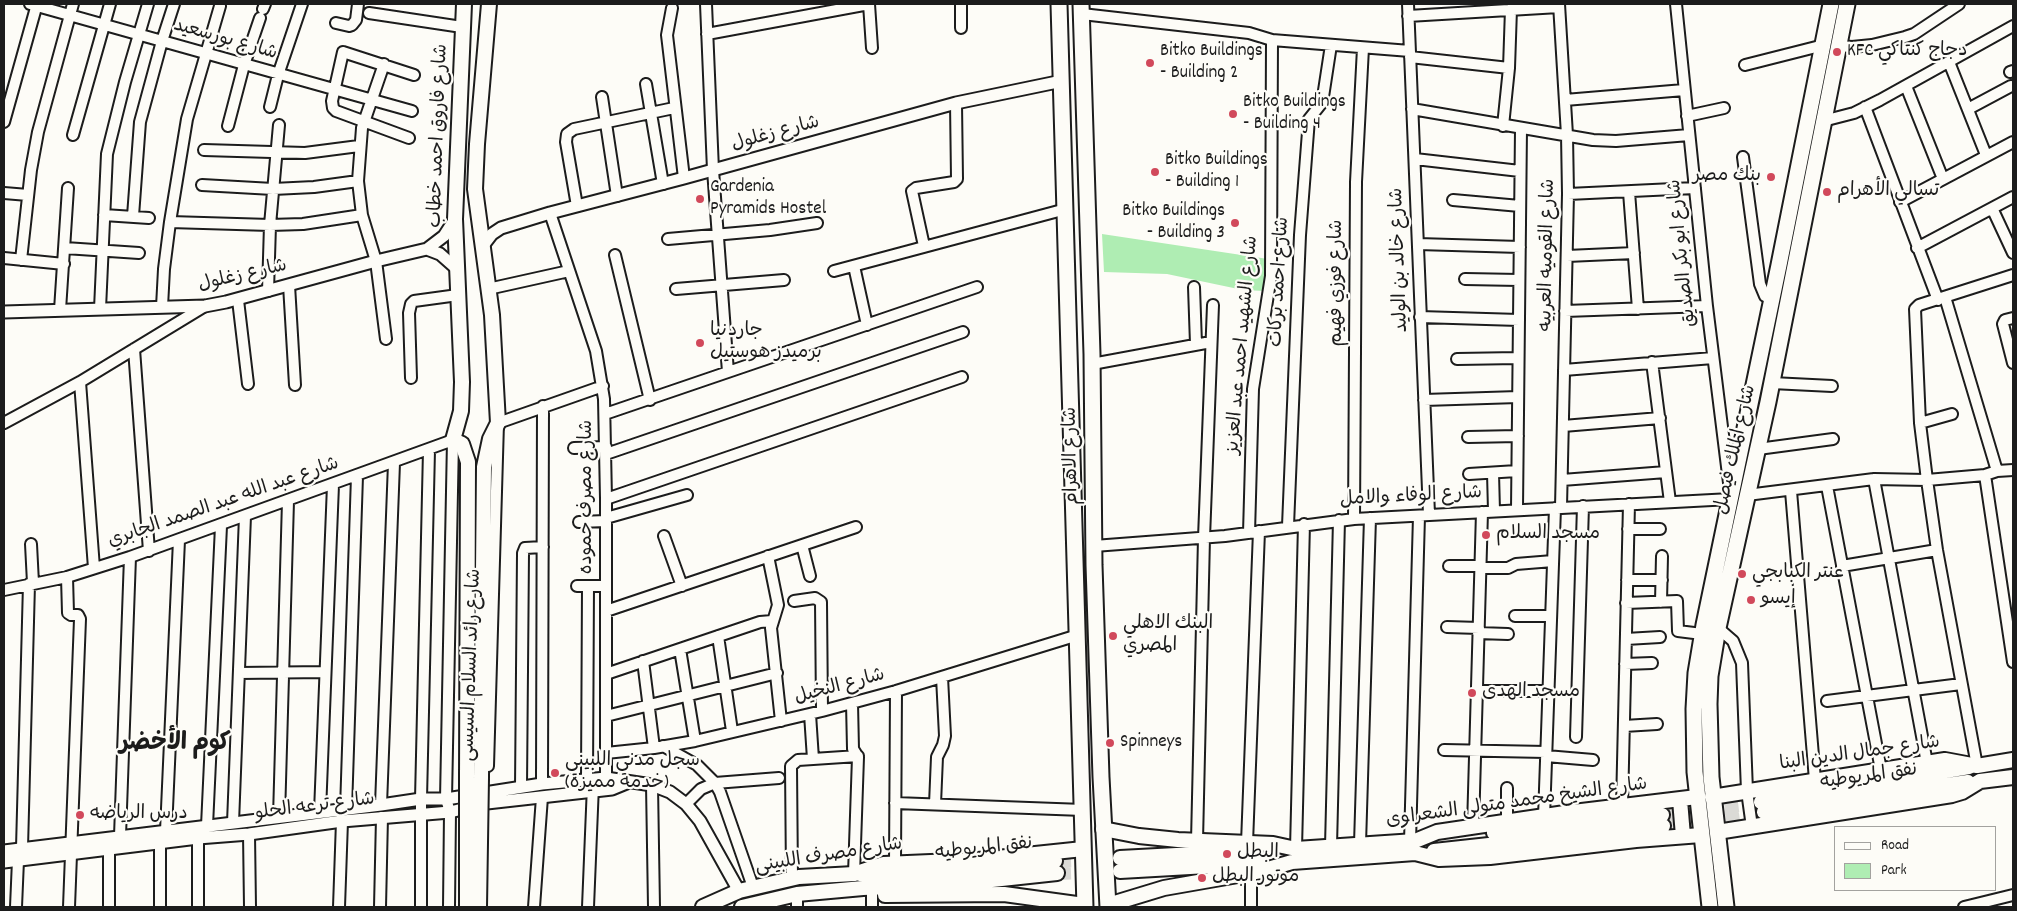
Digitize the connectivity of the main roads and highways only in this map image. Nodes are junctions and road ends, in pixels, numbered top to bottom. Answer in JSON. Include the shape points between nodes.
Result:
{"nodes":[{"id":1,"x":464,"y":4,"type":"edge"},
{"id":2,"x":489,"y":4,"type":"edge"},
{"id":3,"x":1059,"y":4,"type":"edge"},
{"id":4,"x":1831,"y":4,"type":"edge"},
{"id":5,"x":1847,"y":4,"type":"edge"},
{"id":6,"x":1081,"y":9,"type":"edge"},
{"id":7,"x":1779,"y":265,"type":"junction"},
{"id":8,"x":1795,"y":270,"type":"junction"},
{"id":9,"x":1772,"y":300,"type":"junction"},
{"id":10,"x":1788,"y":306,"type":"junction"},
{"id":11,"x":1090,"y":312,"type":"junction"},
{"id":12,"x":1069,"y":314,"type":"junction"},
{"id":13,"x":1069,"y":353,"type":"junction"},
{"id":14,"x":1092,"y":359,"type":"junction"},
{"id":15,"x":2013,"y":760,"type":"edge"},
{"id":16,"x":1977,"y":766,"type":"junction"},
{"id":17,"x":2013,"y":777,"type":"edge"},
{"id":18,"x":1980,"y":781,"type":"junction"},
{"id":19,"x":1697,"y":797,"type":"junction"},
{"id":20,"x":1712,"y":797,"type":"junction"},
{"id":21,"x":1680,"y":800,"type":"junction"},
{"id":22,"x":1663,"y":820,"type":"tunnel mouth"},
{"id":23,"x":1103,"y":829,"type":"junction"},
{"id":24,"x":1717,"y":832,"type":"junction"},
{"id":25,"x":1701,"y":835,"type":"junction"},
{"id":26,"x":1683,"y":836,"type":"junction"},
{"id":27,"x":1413,"y":845,"type":"junction"},
{"id":28,"x":1083,"y":849,"type":"junction"},
{"id":29,"x":1293,"y":853,"type":"junction"},
{"id":30,"x":1120,"y":865,"type":"tunnel mouth"},
{"id":31,"x":854,"y":874,"type":"junction"},
{"id":32,"x":868,"y":889,"type":"junction"},
{"id":33,"x":797,"y":901,"type":"edge"},
{"id":34,"x":1084,"y":906,"type":"edge"},
{"id":35,"x":1108,"y":906,"type":"edge"},
{"id":36,"x":467,"y":907,"type":"edge"},
{"id":37,"x":479,"y":907,"type":"edge"},
{"id":38,"x":703,"y":907,"type":"edge"},
{"id":39,"x":742,"y":907,"type":"edge"},
{"id":40,"x":1710,"y":907,"type":"edge"},
{"id":41,"x":1726,"y":907,"type":"edge"}],
"edges":[{"from":1,"to":36,"type":"main road","name":"شارع فاروق احمد خطاب","bridge":true,"via":[[455,219],[462,353],[461,411],[453,440],[462,444],[468,462]]},
{"from":2,"to":37,"type":"main road","name":"شارع فاروق احمد خطاب","bridge":true,"via":[[475,189],[495,347],[498,423],[487,447],[484,466]]},
{"from":3,"to":12,"type":"main road","name":"شارع الاهرام"},
{"from":4,"to":7,"type":"main road","name":"شارع الملك فيصل"},
{"from":5,"to":8,"type":"main road","name":"شارع الملك فيصل"},
{"from":6,"to":11,"type":"main road","name":"شارع الاهرام"},
{"from":7,"to":8,"type":"main road","via":[[1785,274]]},
{"from":7,"to":9,"type":"main road","name":"شارع الملك فيصل"},
{"from":8,"to":10,"type":"main road","name":"شارع الملك فيصل"},
{"from":9,"to":10,"type":"main road","via":[[1782,299]]},
{"from":9,"to":19,"type":"main road","name":"شارع الملك فيصل","via":[[1696,673]]},
{"from":10,"to":20,"type":"main road","name":"شارع الملك فيصل","via":[[1710,676]]},
{"from":11,"to":12,"type":"main road","via":[[1083,320]]},
{"from":11,"to":14,"type":"main road","name":"شارع الاهرام"},
{"from":12,"to":13,"type":"main road","name":"شارع الاهرام"},
{"from":13,"to":14,"type":"main road","via":[[1081,349]]},
{"from":13,"to":28,"type":"main road","name":"شارع الاهرام"},
{"from":14,"to":23,"type":"main road","name":"شارع الاهرام"},
{"from":15,"to":16,"type":"main road","name":"شارع جمال الدين البنا"},
{"from":16,"to":18,"type":"main road","name":"نفق المريوطيه","via":[[1762,807]]},
{"from":16,"to":20,"type":"main road","name":"شارع جمال الدين البنا","via":[[1953,760],[1927,763]]},
{"from":17,"to":18,"type":"main road"},
{"from":18,"to":24,"type":"main road","via":[[1952,795]]},
{"from":19,"to":21,"type":"main road","name":"شارع الشيخ محمد متولى الشعراوى"},
{"from":19,"to":25,"type":"main road","name":"شارع الملك فيصل"},
{"from":20,"to":24,"type":"main road","name":"شارع الملك فيصل"},
{"from":21,"to":26,"type":"main road"},
{"from":21,"to":27,"type":"main road","name":"شارع الشيخ محمد متولى الشعراوى","via":[[1434,832]]},
{"from":22,"to":27,"type":"main road"},
{"from":23,"to":29,"type":"main road","name":"شارع الشيخ محمد متولى الشعراوى","via":[[1138,836],[1277,845]]},
{"from":23,"to":35,"type":"main road","name":"شارع الاهرام"},
{"from":24,"to":41,"type":"main road","name":"شارع الملك فيصل"},
{"from":25,"to":26,"type":"main road","name":"شارع الشيخ محمد متولى الشعراوى"},
{"from":25,"to":40,"type":"main road","name":"شارع الملك فيصل"},
{"from":26,"to":27,"type":"main road","name":"شارع الشيخ محمد متولى الشعراوى","via":[[1490,857],[1439,859]]},
{"from":27,"to":29,"type":"main road","name":"شارع الشيخ محمد متولى الشعراوى"},
{"from":27,"to":29,"type":"main road","name":"شارع الشيخ محمد متولى الشعراوى","via":[[1360,844]]},
{"from":28,"to":31,"type":"main road","name":"شارع مصرف اللبينى","via":[[978,860],[895,864]]},
{"from":28,"to":34,"type":"main road","name":"شارع الاهرام"},
{"from":29,"to":30,"type":"main road"},
{"from":29,"to":35,"type":"main road","name":"شارع الشيخ محمد متولى الشعراوى","via":[[1251,873],[1164,888]]},
{"from":31,"to":32,"type":"main road","name":"نفق المريوطيه","via":[[956,874],[1057,867],[956,884]]},
{"from":31,"to":38,"type":"main road","name":"شارع مصرف اللبينى","via":[[792,878],[739,891]]},
{"from":32,"to":33,"type":"main road","name":"شارع مصرف اللبينى"},
{"from":32,"to":34,"type":"main road","name":"شارع مصرف اللبينى","via":[[898,896],[1004,894]]},
{"from":33,"to":39,"type":"main road","name":"شارع مصرف اللبينى"}]}
